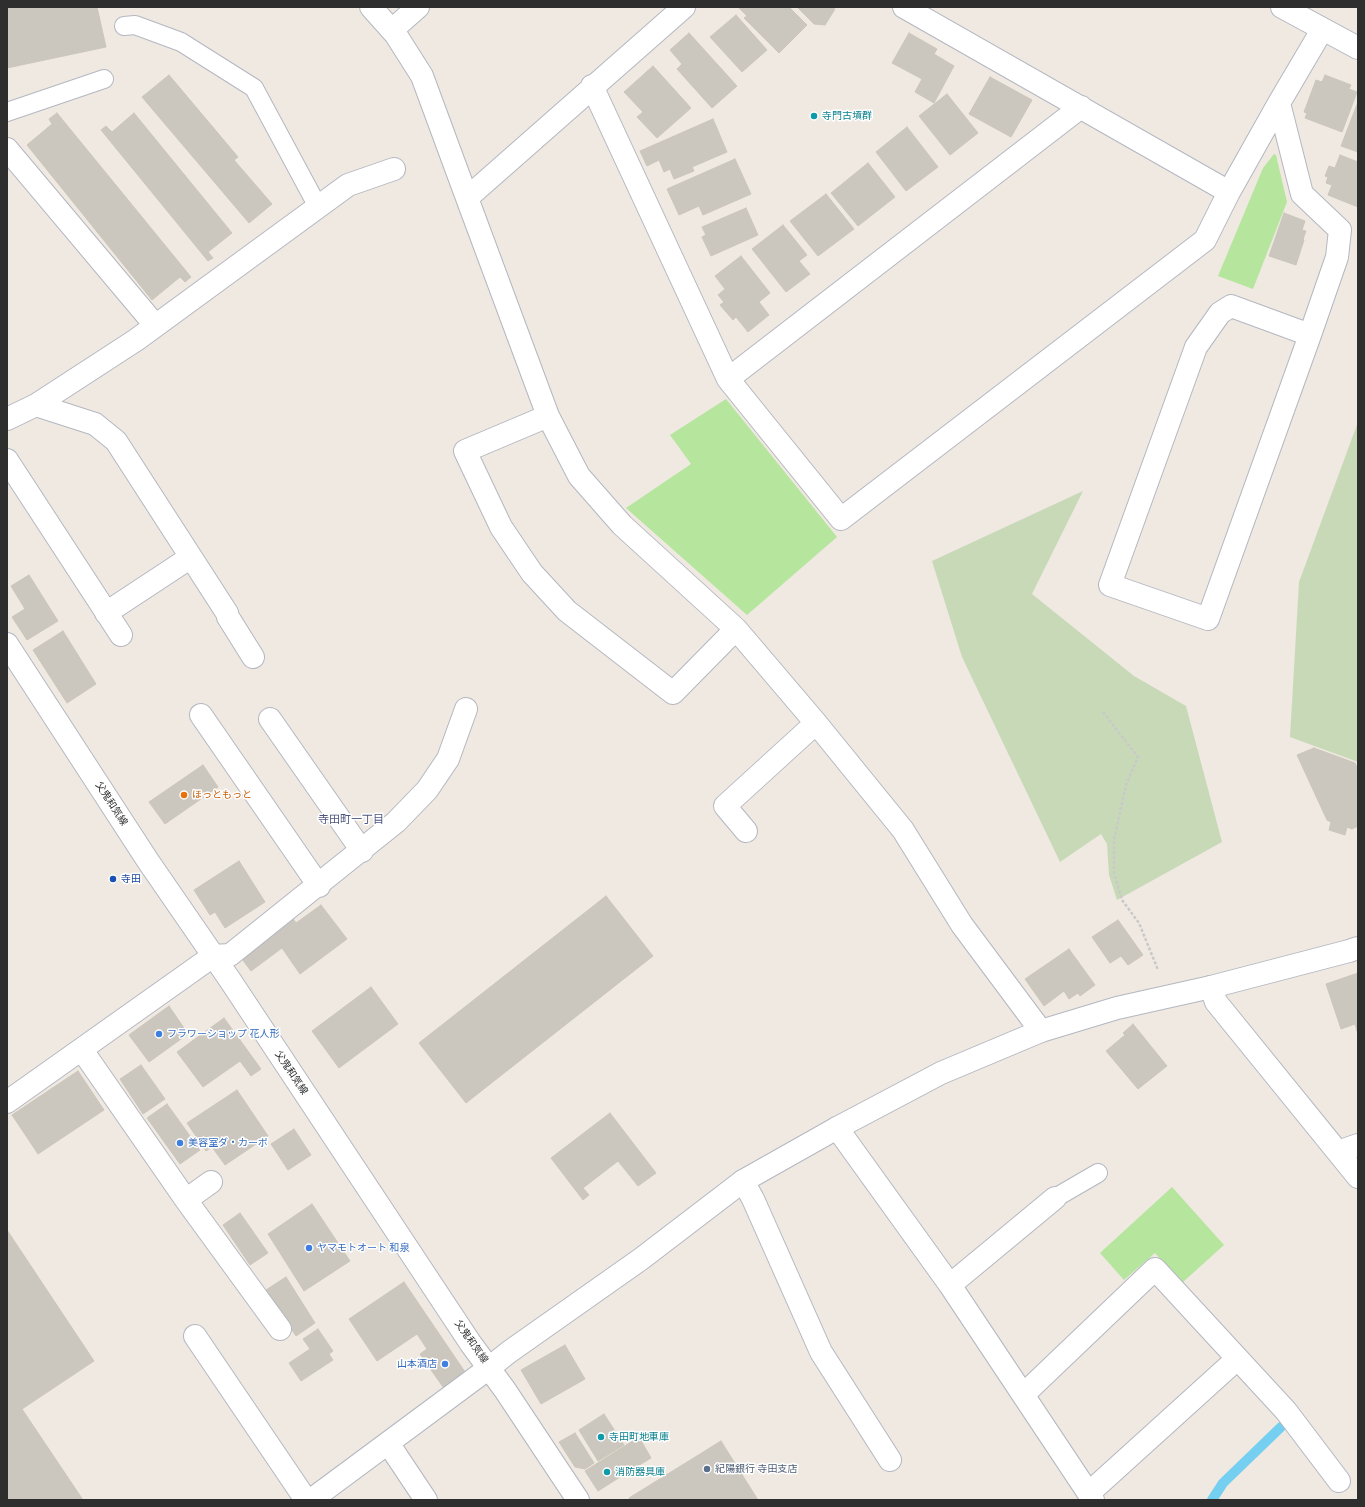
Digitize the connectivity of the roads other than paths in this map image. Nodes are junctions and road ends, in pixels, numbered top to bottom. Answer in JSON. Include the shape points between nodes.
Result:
{"nodes":[{"id":1,"x":371,"y":7,"type":"edge"},
{"id":2,"x":418,"y":7,"type":"edge"},
{"id":3,"x":684,"y":7,"type":"edge"},
{"id":4,"x":904,"y":7,"type":"edge"},
{"id":5,"x":1282,"y":7,"type":"edge"},
{"id":6,"x":124,"y":26,"type":"dead end"},
{"id":7,"x":392,"y":30,"type":"junction"},
{"id":8,"x":1322,"y":30,"type":"junction"},
{"id":9,"x":1358,"y":48,"type":"edge"},
{"id":10,"x":104,"y":80,"type":"dead end"},
{"id":11,"x":592,"y":86,"type":"junction"},
{"id":12,"x":1279,"y":102,"type":"junction"},
{"id":13,"x":1080,"y":107,"type":"junction"},
{"id":14,"x":7,"y":112,"type":"edge"},
{"id":15,"x":7,"y":149,"type":"edge"},
{"id":16,"x":394,"y":169,"type":"dead end"},
{"id":17,"x":1229,"y":192,"type":"junction"},
{"id":18,"x":467,"y":198,"type":"junction"},
{"id":19,"x":318,"y":207,"type":"junction"},
{"id":20,"x":155,"y":325,"type":"junction"},
{"id":21,"x":1310,"y":335,"type":"junction"},
{"id":22,"x":728,"y":379,"type":"junction"},
{"id":23,"x":36,"y":405,"type":"junction"},
{"id":24,"x":548,"y":416,"type":"junction"},
{"id":25,"x":7,"y":419,"type":"edge"},
{"id":26,"x":7,"y":460,"type":"edge"},
{"id":27,"x":191,"y":557,"type":"junction"},
{"id":28,"x":106,"y":613,"type":"junction"},
{"id":29,"x":736,"y":629,"type":"junction"},
{"id":30,"x":121,"y":635,"type":"dead end"},
{"id":31,"x":7,"y":644,"type":"edge"},
{"id":32,"x":253,"y":657,"type":"dead end"},
{"id":33,"x":466,"y":709,"type":"dead end"},
{"id":34,"x":201,"y":715,"type":"dead end"},
{"id":35,"x":270,"y":719,"type":"dead end"},
{"id":36,"x":816,"y":723,"type":"junction"},
{"id":37,"x":746,"y":831,"type":"dead end"},
{"id":38,"x":362,"y":851,"type":"junction"},
{"id":39,"x":319,"y":886,"type":"junction"},
{"id":40,"x":1358,"y":948,"type":"edge"},
{"id":41,"x":213,"y":956,"type":"junction"},
{"id":42,"x":1211,"y":987,"type":"junction"},
{"id":43,"x":1041,"y":1031,"type":"junction"},
{"id":44,"x":82,"y":1050,"type":"junction"},
{"id":45,"x":7,"y":1102,"type":"edge"},
{"id":46,"x":837,"y":1128,"type":"junction"},
{"id":47,"x":1358,"y":1145,"type":"edge"},
{"id":48,"x":1338,"y":1152,"type":"junction"},
{"id":49,"x":1098,"y":1173,"type":"dead end"},
{"id":50,"x":1358,"y":1177,"type":"edge"},
{"id":51,"x":743,"y":1181,"type":"junction"},
{"id":52,"x":211,"y":1182,"type":"dead end"},
{"id":53,"x":1055,"y":1198,"type":"joint"},
{"id":54,"x":186,"y":1200,"type":"junction"},
{"id":55,"x":950,"y":1285,"type":"junction"},
{"id":56,"x":280,"y":1329,"type":"dead end"},
{"id":57,"x":195,"y":1336,"type":"dead end"},
{"id":58,"x":1237,"y":1359,"type":"junction"},
{"id":59,"x":489,"y":1368,"type":"junction"},
{"id":60,"x":1023,"y":1395,"type":"junction"},
{"id":61,"x":388,"y":1443,"type":"junction"},
{"id":62,"x":890,"y":1460,"type":"dead end"},
{"id":63,"x":1339,"y":1481,"type":"dead end"},
{"id":64,"x":1091,"y":1496,"type":"edge"},
{"id":65,"x":306,"y":1500,"type":"edge"},
{"id":66,"x":311,"y":1500,"type":"edge"},
{"id":67,"x":426,"y":1500,"type":"edge"},
{"id":68,"x":578,"y":1500,"type":"edge"}],
"edges":[{"from":1,"to":7,"type":"street"},
{"from":2,"to":7,"type":"street"},
{"from":3,"to":11,"type":"street"},
{"from":4,"to":13,"type":"street"},
{"from":5,"to":8,"type":"street"},
{"from":6,"to":19,"type":"lane","via":[[135,25],[182,42],[254,88]]},
{"from":7,"to":18,"type":"street","via":[[422,76]]},
{"from":8,"to":9,"type":"street"},
{"from":8,"to":12,"type":"street"},
{"from":10,"to":14,"type":"lane"},
{"from":11,"to":18,"type":"street"},
{"from":11,"to":22,"type":"street"},
{"from":12,"to":17,"type":"street"},
{"from":12,"to":21,"type":"street","via":[[1302,194],[1340,230],[1338,257]]},
{"from":13,"to":17,"type":"street"},
{"from":13,"to":22,"type":"street"},
{"from":15,"to":20,"type":"street"},
{"from":16,"to":19,"type":"street","via":[[348,185]]},
{"from":17,"to":22,"type":"street","via":[[1205,240],[841,519]]},
{"from":18,"to":24,"type":"street"},
{"from":19,"to":20,"type":"street"},
{"from":20,"to":23,"type":"street"},
{"from":21,"to":21,"type":"street","via":[[1208,619],[1110,585],[1196,347],[1220,313],[1231,306]]},
{"from":23,"to":25,"type":"street"},
{"from":23,"to":27,"type":"street","via":[[95,424],[116,441]]},
{"from":24,"to":29,"type":"street","via":[[579,476],[622,525]]},
{"from":24,"to":29,"type":"street","via":[[465,451],[501,527],[532,573],[567,611],[673,693]]},
{"from":26,"to":28,"type":"street"},
{"from":27,"to":28,"type":"street"},
{"from":27,"to":32,"type":"street"},
{"from":28,"to":30,"type":"street"},
{"from":29,"to":36,"type":"street"},
{"from":31,"to":41,"type":"street","name":"父鬼和気線"},
{"from":33,"to":38,"type":"street","via":[[455,763],[396,822]]},
{"from":34,"to":39,"type":"street"},
{"from":35,"to":38,"type":"street"},
{"from":36,"to":37,"type":"street","via":[[725,806]]},
{"from":36,"to":43,"type":"street","via":[[903,830],[962,925]]},
{"from":38,"to":39,"type":"street"},
{"from":39,"to":41,"type":"street","via":[[230,955]]},
{"from":40,"to":42,"type":"street"},
{"from":41,"to":44,"type":"street"},
{"from":41,"to":59,"type":"street","name":"父鬼和気線"},
{"from":42,"to":43,"type":"street","via":[[1117,1008]]},
{"from":42,"to":48,"type":"street","via":[[1216,1002]]},
{"from":43,"to":46,"type":"street","via":[[941,1073]]},
{"from":44,"to":45,"type":"street"},
{"from":44,"to":54,"type":"street"},
{"from":46,"to":51,"type":"street"},
{"from":46,"to":55,"type":"street"},
{"from":47,"to":48,"type":"street"},
{"from":48,"to":50,"type":"street"},
{"from":49,"to":53,"type":"lane"},
{"from":51,"to":59,"type":"street","via":[[642,1259]]},
{"from":51,"to":62,"type":"street","via":[[821,1352]]},
{"from":52,"to":54,"type":"street"},
{"from":53,"to":55,"type":"street"},
{"from":54,"to":56,"type":"street"},
{"from":55,"to":60,"type":"street"},
{"from":57,"to":65,"type":"street"},
{"from":58,"to":60,"type":"street","via":[[1155,1269]]},
{"from":58,"to":63,"type":"street","via":[[1286,1411]]},
{"from":58,"to":64,"type":"street"},
{"from":59,"to":61,"type":"street"},
{"from":59,"to":68,"type":"street","name":"父鬼和気線"},
{"from":60,"to":64,"type":"street"},
{"from":61,"to":66,"type":"street"},
{"from":61,"to":67,"type":"street"}]}
